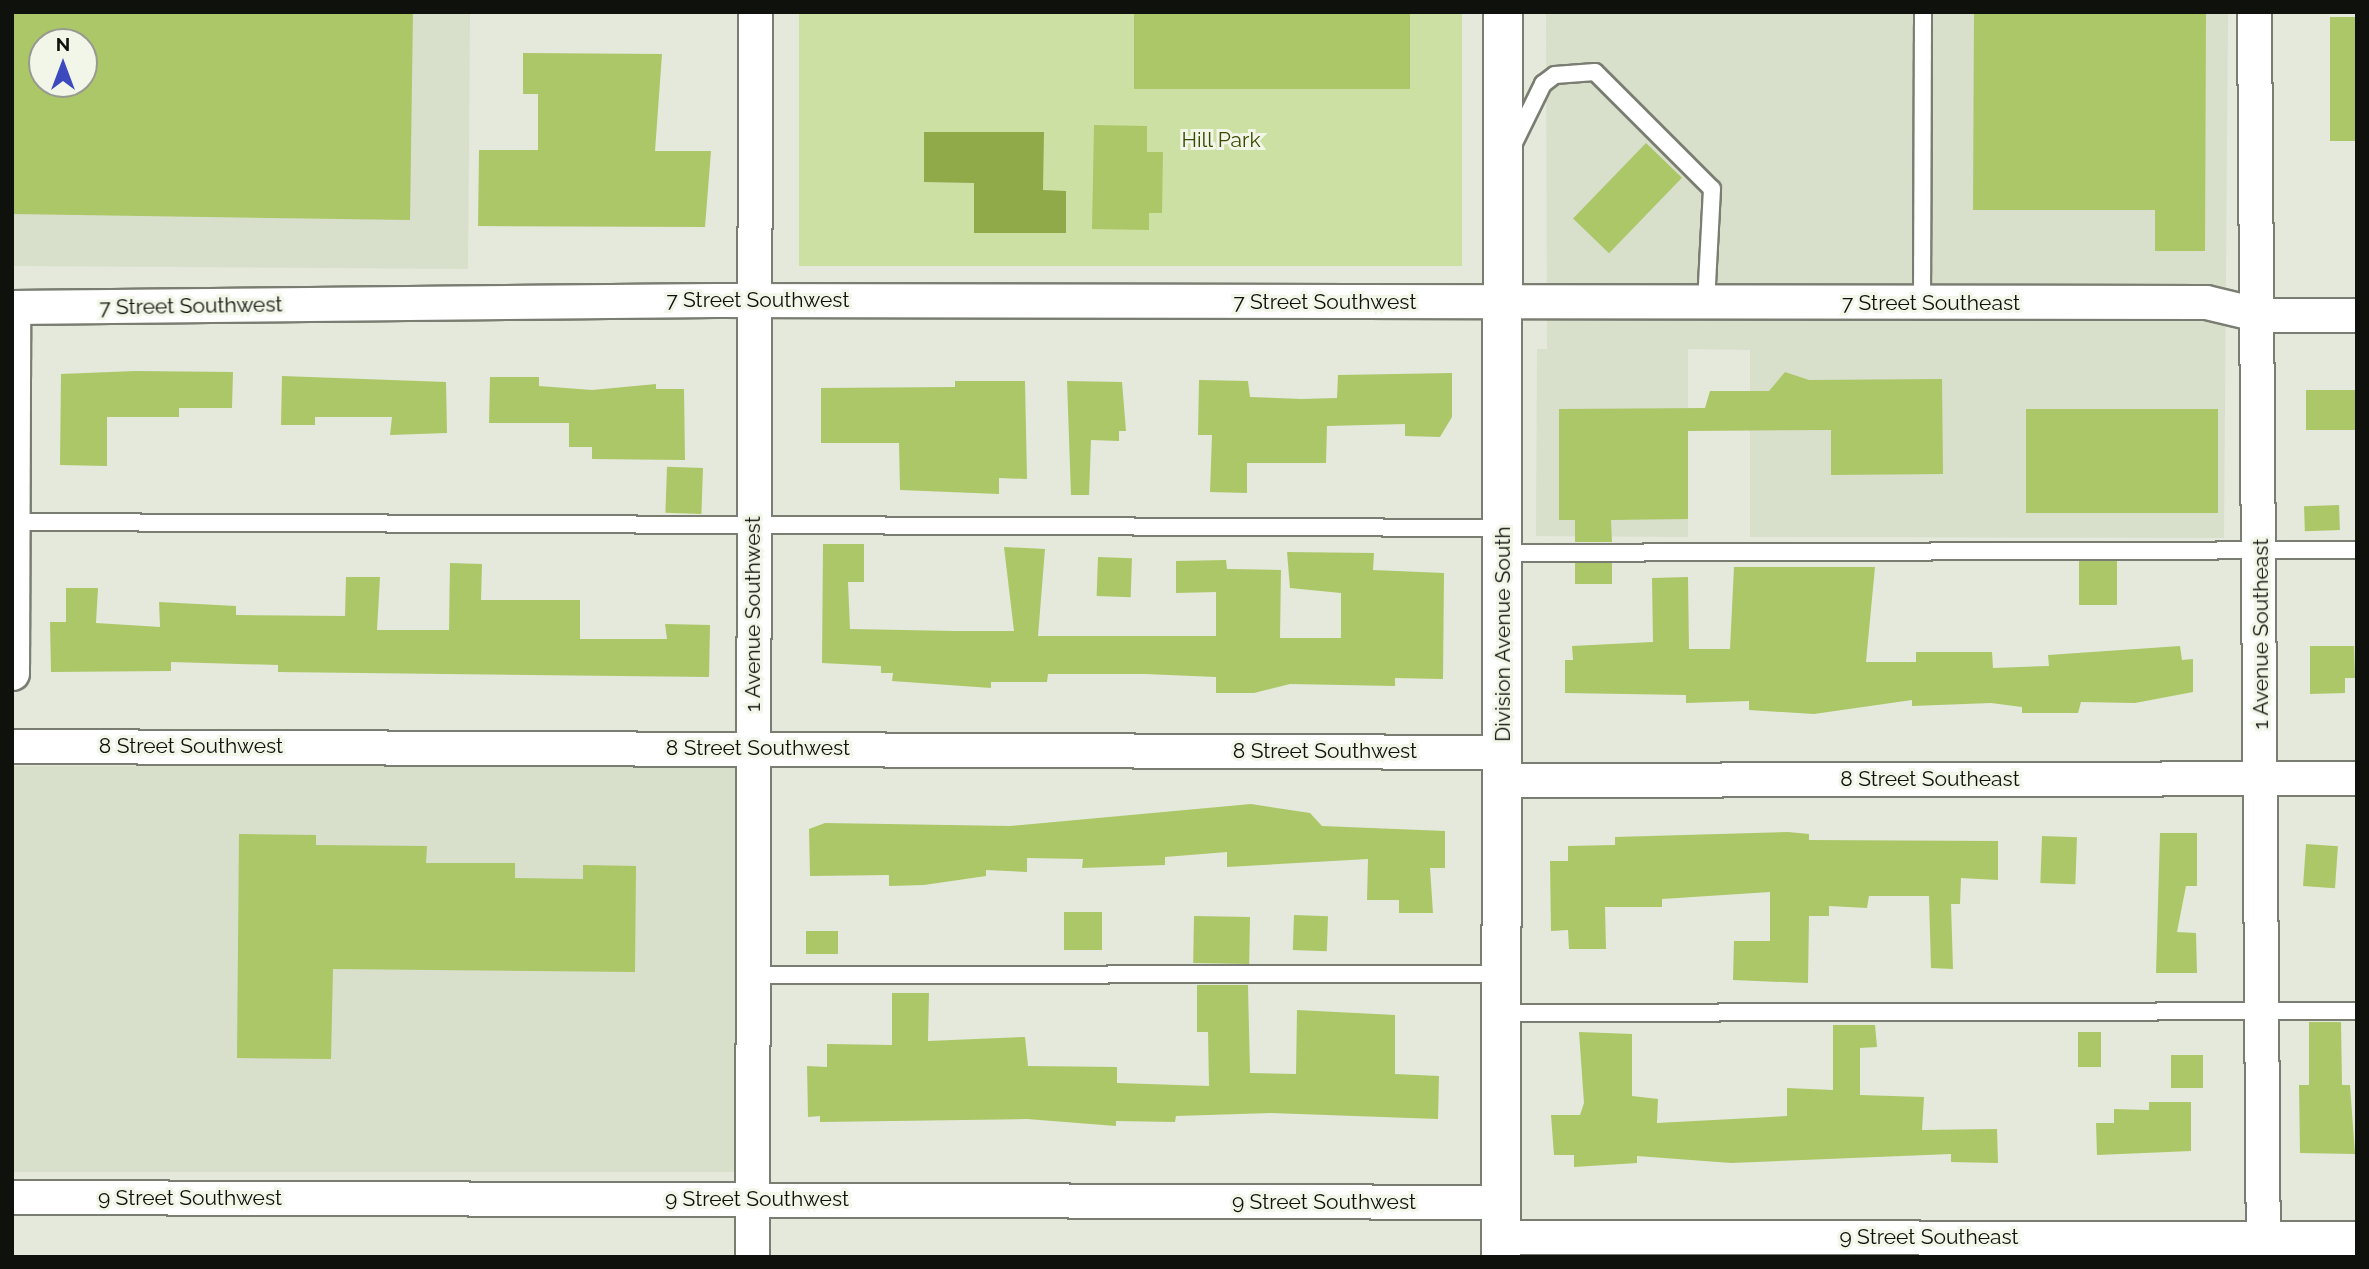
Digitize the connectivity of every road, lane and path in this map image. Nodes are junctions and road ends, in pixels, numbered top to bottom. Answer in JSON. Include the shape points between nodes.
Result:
{"nodes":[{"id":1,"x":755,"y":12,"type":"edge"},
{"id":2,"x":1503,"y":12,"type":"edge"},
{"id":3,"x":1923,"y":12,"type":"edge"},
{"id":4,"x":2254,"y":12,"type":"edge"},
{"id":5,"x":1504,"y":171,"type":"junction"},
{"id":6,"x":754,"y":300,"type":"junction"},
{"id":7,"x":1504,"y":303,"type":"junction"},
{"id":8,"x":1706,"y":303,"type":"junction"},
{"id":9,"x":1922,"y":303,"type":"junction"},
{"id":10,"x":13,"y":307,"type":"edge"},
{"id":11,"x":2260,"y":315,"type":"junction"},
{"id":12,"x":2357,"y":315,"type":"edge"},
{"id":13,"x":13,"y":522,"type":"edge"},
{"id":14,"x":754,"y":527,"type":"junction"},
{"id":15,"x":1504,"y":541,"type":"junction"},
{"id":16,"x":2357,"y":550,"type":"edge"},
{"id":17,"x":2260,"y":551,"type":"junction"},
{"id":18,"x":12,"y":673,"type":"edge"},
{"id":19,"x":12,"y":746,"type":"edge"},
{"id":20,"x":753,"y":749,"type":"junction"},
{"id":21,"x":1503,"y":766,"type":"junction"},
{"id":22,"x":2357,"y":778,"type":"edge"},
{"id":23,"x":2261,"y":779,"type":"junction"},
{"id":24,"x":1502,"y":974,"type":"junction"},
{"id":25,"x":753,"y":975,"type":"junction"},
{"id":26,"x":2262,"y":1011,"type":"junction"},
{"id":27,"x":2357,"y":1011,"type":"edge"},
{"id":28,"x":1502,"y":1013,"type":"junction"},
{"id":29,"x":12,"y":1197,"type":"edge"},
{"id":30,"x":752,"y":1199,"type":"junction"},
{"id":31,"x":1501,"y":1232,"type":"edge"},
{"id":32,"x":2357,"y":1238,"type":"edge"},
{"id":33,"x":2263,"y":1247,"type":"edge"},
{"id":34,"x":752,"y":1257,"type":"edge"}],
"edges":[{"from":1,"to":6,"type":"street","name":"1 Avenue Southwest"},
{"from":2,"to":5,"type":"street","name":"Division Avenue South"},
{"from":3,"to":9,"type":"lane"},
{"from":4,"to":11,"type":"street","name":"1 Avenue Southeast"},
{"from":5,"to":7,"type":"street","name":"Division Avenue South"},
{"from":5,"to":8,"type":"lane","via":[[1543,84],[1555,75],[1595,72],[1712,189]]},
{"from":6,"to":7,"type":"street","name":"7 Street Southwest"},
{"from":6,"to":10,"type":"street","name":"7 Street Southwest"},
{"from":6,"to":14,"type":"street","name":"1 Avenue Southwest"},
{"from":7,"to":8,"type":"street","name":"7 Street Southeast"},
{"from":7,"to":15,"type":"street","name":"Division Avenue South"},
{"from":8,"to":9,"type":"street","name":"7 Street Southeast"},
{"from":9,"to":11,"type":"street","name":"7 Street Southeast","via":[[2206,302]]},
{"from":10,"to":13,"type":"street"},
{"from":11,"to":12,"type":"street","name":"7 Street Southeast"},
{"from":11,"to":17,"type":"street","name":"1 Avenue Southeast"},
{"from":13,"to":14,"type":"lane"},
{"from":13,"to":18,"type":"street"},
{"from":14,"to":15,"type":"lane"},
{"from":14,"to":20,"type":"street","name":"1 Avenue Southwest"},
{"from":15,"to":17,"type":"lane"},
{"from":15,"to":21,"type":"street","name":"Division Avenue South"},
{"from":16,"to":17,"type":"lane"},
{"from":17,"to":23,"type":"street","name":"1 Avenue Southeast"},
{"from":19,"to":20,"type":"street","name":"8 Street Southwest"},
{"from":20,"to":21,"type":"street","name":"8 Street Southwest"},
{"from":20,"to":25,"type":"street","name":"1 Avenue Southwest"},
{"from":21,"to":23,"type":"street","name":"8 Street Southeast"},
{"from":21,"to":24,"type":"street","name":"Division Avenue South"},
{"from":22,"to":23,"type":"street","name":"8 Street Southeast"},
{"from":23,"to":26,"type":"street","name":"1 Avenue Southeast"},
{"from":24,"to":25,"type":"lane"},
{"from":24,"to":28,"type":"street","name":"Division Avenue South"},
{"from":25,"to":30,"type":"street","name":"1 Avenue Southwest"},
{"from":26,"to":27,"type":"lane"},
{"from":26,"to":28,"type":"lane"},
{"from":26,"to":33,"type":"street","name":"1 Avenue Southeast"},
{"from":28,"to":31,"type":"street","name":"Division Avenue South"},
{"from":29,"to":30,"type":"street","name":"9 Street Southwest"},
{"from":30,"to":31,"type":"street","name":"9 Street Southwest"},
{"from":30,"to":34,"type":"street","name":"1 Avenue Southwest"},
{"from":31,"to":33,"type":"street","name":"9 Street Southeast"},
{"from":32,"to":33,"type":"street","name":"9 Street Southeast"}]}
